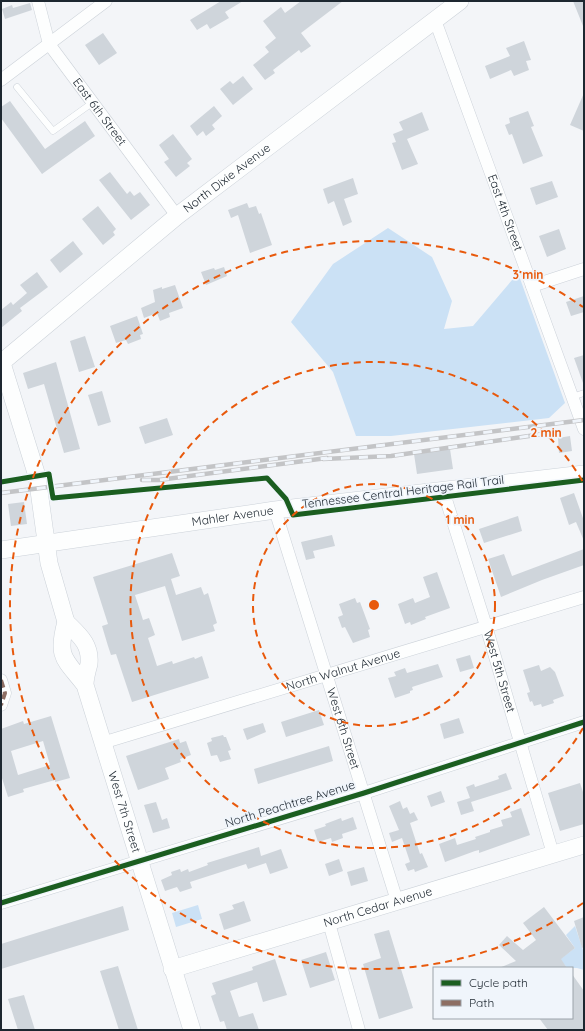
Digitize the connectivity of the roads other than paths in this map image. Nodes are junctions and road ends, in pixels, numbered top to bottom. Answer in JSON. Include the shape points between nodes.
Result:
{"nodes":[{"id":1,"x":38,"y":1,"type":"edge"},
{"id":2,"x":106,"y":1,"type":"edge"},
{"id":3,"x":460,"y":1,"type":"edge"},
{"id":4,"x":435,"y":20,"type":"junction"},
{"id":5,"x":49,"y":44,"type":"junction"},
{"id":6,"x":1,"y":80,"type":"edge"},
{"id":7,"x":17,"y":87,"type":"dead end"},
{"id":8,"x":92,"y":103,"type":"junction"},
{"id":9,"x":176,"y":216,"type":"junction"},
{"id":10,"x":584,"y":269,"type":"edge"},
{"id":11,"x":532,"y":286,"type":"junction"},
{"id":12,"x":1,"y":362,"type":"edge"},
{"id":13,"x":578,"y":395,"type":"edge"},
{"id":14,"x":584,"y":428,"type":"edge"},
{"id":15,"x":584,"y":474,"type":"edge"},
{"id":16,"x":443,"y":490,"type":"junction"},
{"id":17,"x":276,"y":510,"type":"junction"},
{"id":18,"x":46,"y":543,"type":"junction"},
{"id":19,"x":1,"y":550,"type":"edge"},
{"id":20,"x":584,"y":597,"type":"edge"},
{"id":21,"x":66,"y":622,"type":"junction"},
{"id":22,"x":486,"y":626,"type":"junction"},
{"id":23,"x":328,"y":674,"type":"junction"},
{"id":24,"x":1,"y":680,"type":"edge"},
{"id":25,"x":84,"y":686,"type":"junction"},
{"id":26,"x":1,"y":705,"type":"edge"},
{"id":27,"x":584,"y":722,"type":"edge"},
{"id":28,"x":520,"y":743,"type":"junction"},
{"id":29,"x":102,"y":744,"type":"junction"},
{"id":30,"x":364,"y":793,"type":"junction"},
{"id":31,"x":584,"y":845,"type":"edge"},
{"id":32,"x":553,"y":854,"type":"junction"},
{"id":33,"x":138,"y":861,"type":"junction"},
{"id":34,"x":397,"y":901,"type":"junction"},
{"id":35,"x":1,"y":903,"type":"edge"},
{"id":36,"x":329,"y":922,"type":"junction"},
{"id":37,"x":172,"y":968,"type":"junction"},
{"id":38,"x":192,"y":1030,"type":"edge"},
{"id":39,"x":359,"y":1030,"type":"edge"}],
"edges":[{"from":1,"to":5,"type":"street","name":"East 6th Street"},
{"from":2,"to":5,"type":"street"},
{"from":3,"to":4,"type":"street","name":"North Dixie Avenue"},
{"from":4,"to":9,"type":"street","name":"North Dixie Avenue"},
{"from":4,"to":11,"type":"street","name":"East 4th Street"},
{"from":5,"to":6,"type":"street"},
{"from":5,"to":8,"type":"street","name":"East 6th Street"},
{"from":7,"to":8,"type":"lane","via":[[53,131]]},
{"from":8,"to":9,"type":"street","name":"East 6th Street"},
{"from":9,"to":12,"type":"street","name":"North Dixie Avenue"},
{"from":10,"to":11,"type":"street"},
{"from":11,"to":13,"type":"street","name":"East 4th Street"},
{"from":12,"to":18,"type":"street","name":"West 7th Street","via":[[37,476]]},
{"from":13,"to":14,"type":"street","name":"East 4th Street"},
{"from":15,"to":16,"type":"street","name":"Mahler Avenue"},
{"from":16,"to":17,"type":"street","name":"Mahler Avenue"},
{"from":16,"to":22,"type":"street","name":"West 5th Street"},
{"from":17,"to":18,"type":"street","name":"Mahler Avenue"},
{"from":17,"to":23,"type":"street","name":"West 6th Street"},
{"from":18,"to":19,"type":"street","name":"Mahler Avenue"},
{"from":18,"to":21,"type":"street","name":"West 7th Street","via":[[49,563]]},
{"from":20,"to":22,"type":"street","name":"North Walnut Avenue"},
{"from":21,"to":25,"type":"street","name":"West 7th Street","via":[[62,653],[65,662]]},
{"from":21,"to":25,"type":"street","name":"West 7th Street","via":[[81,636],[90,654]]},
{"from":22,"to":23,"type":"street","name":"North Walnut Avenue"},
{"from":22,"to":28,"type":"street","name":"West 5th Street"},
{"from":23,"to":29,"type":"street","name":"North Walnut Avenue"},
{"from":23,"to":30,"type":"street","name":"West 6th Street"},
{"from":24,"to":26,"type":"street","via":[[5,693]]},
{"from":25,"to":29,"type":"street","name":"West 7th Street"},
{"from":27,"to":28,"type":"street","name":"North Peachtree Avenue"},
{"from":28,"to":30,"type":"street","name":"North Peachtree Avenue"},
{"from":28,"to":32,"type":"street","name":"West 5th Street"},
{"from":29,"to":33,"type":"street","name":"West 7th Street"},
{"from":30,"to":33,"type":"street","name":"North Peachtree Avenue"},
{"from":30,"to":34,"type":"street","name":"West 6th Street"},
{"from":31,"to":32,"type":"street","name":"North Cedar Avenue"},
{"from":32,"to":34,"type":"street","name":"North Cedar Avenue"},
{"from":33,"to":35,"type":"street","name":"North Peachtree Avenue"},
{"from":33,"to":37,"type":"street","name":"West 7th Street"},
{"from":34,"to":36,"type":"street","name":"North Cedar Avenue"},
{"from":36,"to":37,"type":"street","name":"North Cedar Avenue"},
{"from":36,"to":39,"type":"street"},
{"from":37,"to":38,"type":"street","name":"West 7th Street"}]}
